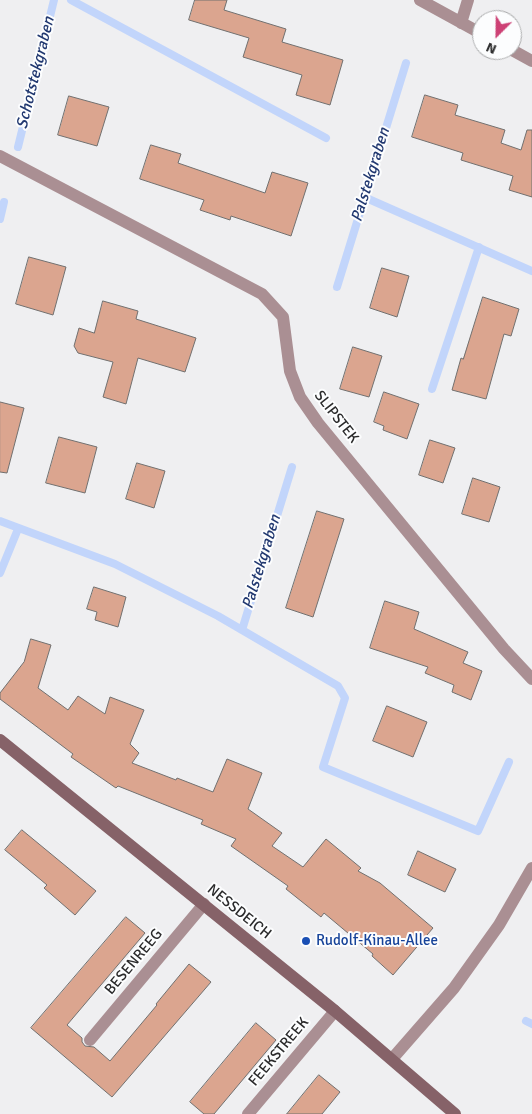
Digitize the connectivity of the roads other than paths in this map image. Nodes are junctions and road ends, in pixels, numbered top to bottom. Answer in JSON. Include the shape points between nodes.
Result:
{"nodes":[{"id":1,"x":420,"y":0,"type":"edge"},
{"id":2,"x":468,"y":0,"type":"edge"},
{"id":3,"x":461,"y":23,"type":"junction"},
{"id":4,"x":472,"y":29,"type":"edge"},
{"id":5,"x":0,"y":156,"type":"edge"},
{"id":6,"x":532,"y":679,"type":"edge"},
{"id":7,"x":0,"y":740,"type":"edge"},
{"id":8,"x":532,"y":868,"type":"edge"},
{"id":9,"x":204,"y":904,"type":"junction"},
{"id":10,"x":335,"y":1011,"type":"junction"},
{"id":11,"x":90,"y":1040,"type":"dead end"},
{"id":12,"x":392,"y":1059,"type":"junction"},
{"id":13,"x":248,"y":1114,"type":"edge"},
{"id":14,"x":455,"y":1114,"type":"edge"}],
"edges":[{"from":1,"to":3,"type":"street"},
{"from":2,"to":3,"type":"street"},
{"from":3,"to":4,"type":"street"},
{"from":5,"to":6,"type":"street","name":"SLIPSTEK","via":[[262,294],[283,317],[290,371],[300,397],[318,423]]},
{"from":7,"to":9,"type":"street","name":"NESSDEICH"},
{"from":8,"to":12,"type":"street","via":[[499,925],[454,988]]},
{"from":9,"to":10,"type":"street","name":"NESSDEICH"},
{"from":9,"to":11,"type":"street","name":"BESENREEG"},
{"from":10,"to":12,"type":"street","name":"NESSDEICH"},
{"from":10,"to":13,"type":"street","name":"FEEKSTREEK"},
{"from":12,"to":14,"type":"street","name":"NESSDEICH"}]}
